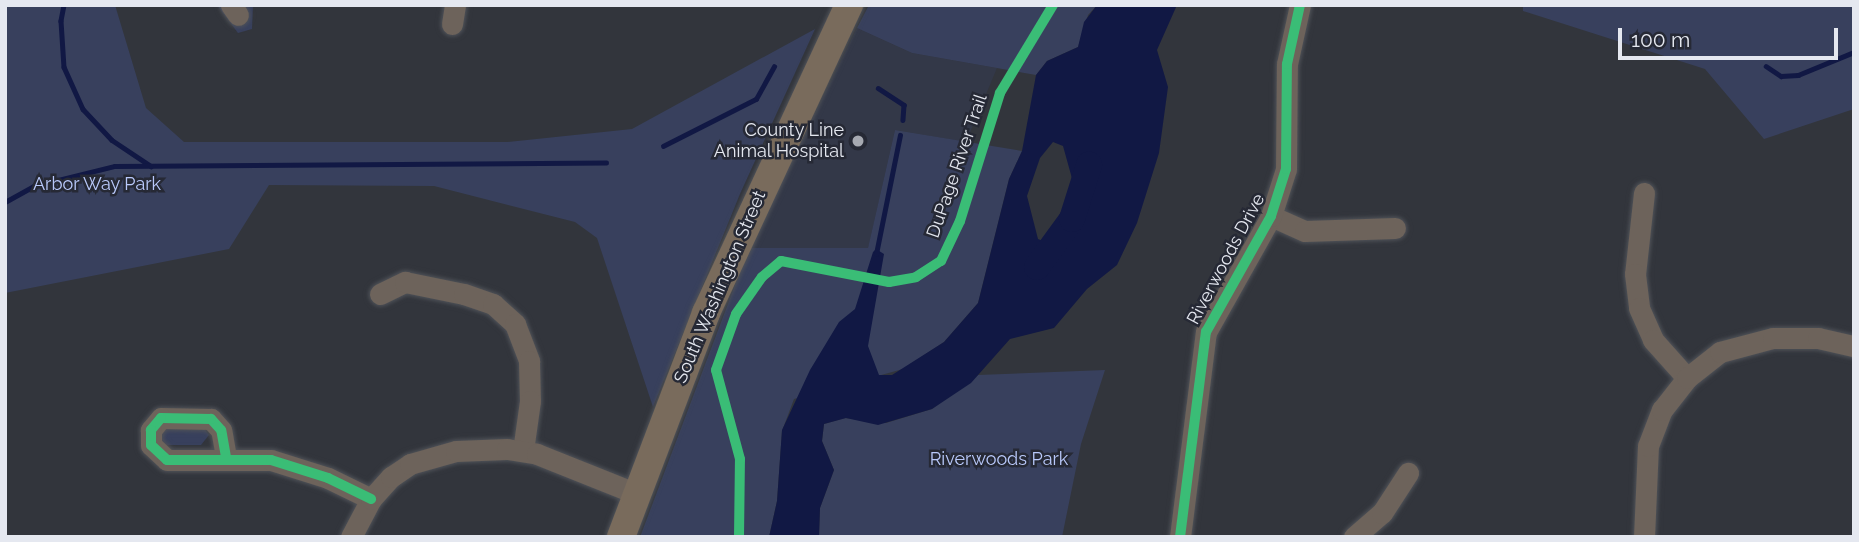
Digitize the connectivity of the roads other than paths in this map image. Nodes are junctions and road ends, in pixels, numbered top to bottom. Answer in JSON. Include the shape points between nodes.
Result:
{"nodes":[{"id":1,"x":849,"y":5,"type":"edge"},
{"id":2,"x":1300,"y":5,"type":"edge"},
{"id":3,"x":1644,"y":193,"type":"dead end"},
{"id":4,"x":1271,"y":216,"type":"junction"},
{"id":5,"x":1395,"y":228,"type":"dead end"},
{"id":6,"x":380,"y":295,"type":"dead end"},
{"id":7,"x":1854,"y":346,"type":"edge"},
{"id":8,"x":1687,"y":378,"type":"junction"},
{"id":9,"x":523,"y":451,"type":"junction"},
{"id":10,"x":226,"y":457,"type":"dead end"},
{"id":11,"x":1408,"y":473,"type":"dead end"},
{"id":12,"x":637,"y":494,"type":"junction"},
{"id":13,"x":371,"y":499,"type":"junction"},
{"id":14,"x":351,"y":537,"type":"edge"},
{"id":15,"x":621,"y":537,"type":"edge"},
{"id":16,"x":1181,"y":537,"type":"edge"},
{"id":17,"x":1354,"y":537,"type":"edge"},
{"id":18,"x":1644,"y":537,"type":"edge"}],
"edges":[{"from":1,"to":12,"type":"main road","name":"South Washington Street","via":[[706,313]]},
{"from":2,"to":4,"type":"street","name":"Riverwoods Drive","via":[[1287,64],[1286,169]]},
{"from":3,"to":8,"type":"street","via":[[1635,274],[1639,308],[1653,340]]},
{"from":4,"to":5,"type":"street","via":[[1305,231]]},
{"from":4,"to":16,"type":"street","name":"Riverwoods Drive","via":[[1206,332]]},
{"from":6,"to":9,"type":"street","via":[[405,282],[464,294],[493,304],[515,324],[529,361],[530,401]]},
{"from":7,"to":8,"type":"street","via":[[1818,338],[1773,338],[1720,352]]},
{"from":8,"to":18,"type":"street","via":[[1661,410],[1648,446]]},
{"from":9,"to":12,"type":"street"},
{"from":9,"to":13,"type":"street","via":[[434,455],[391,477]]},
{"from":10,"to":13,"type":"street","via":[[293,465]]},
{"from":11,"to":17,"type":"street","via":[[1381,513]]},
{"from":12,"to":15,"type":"main road","name":"South Washington Street"},
{"from":13,"to":14,"type":"street"}]}
